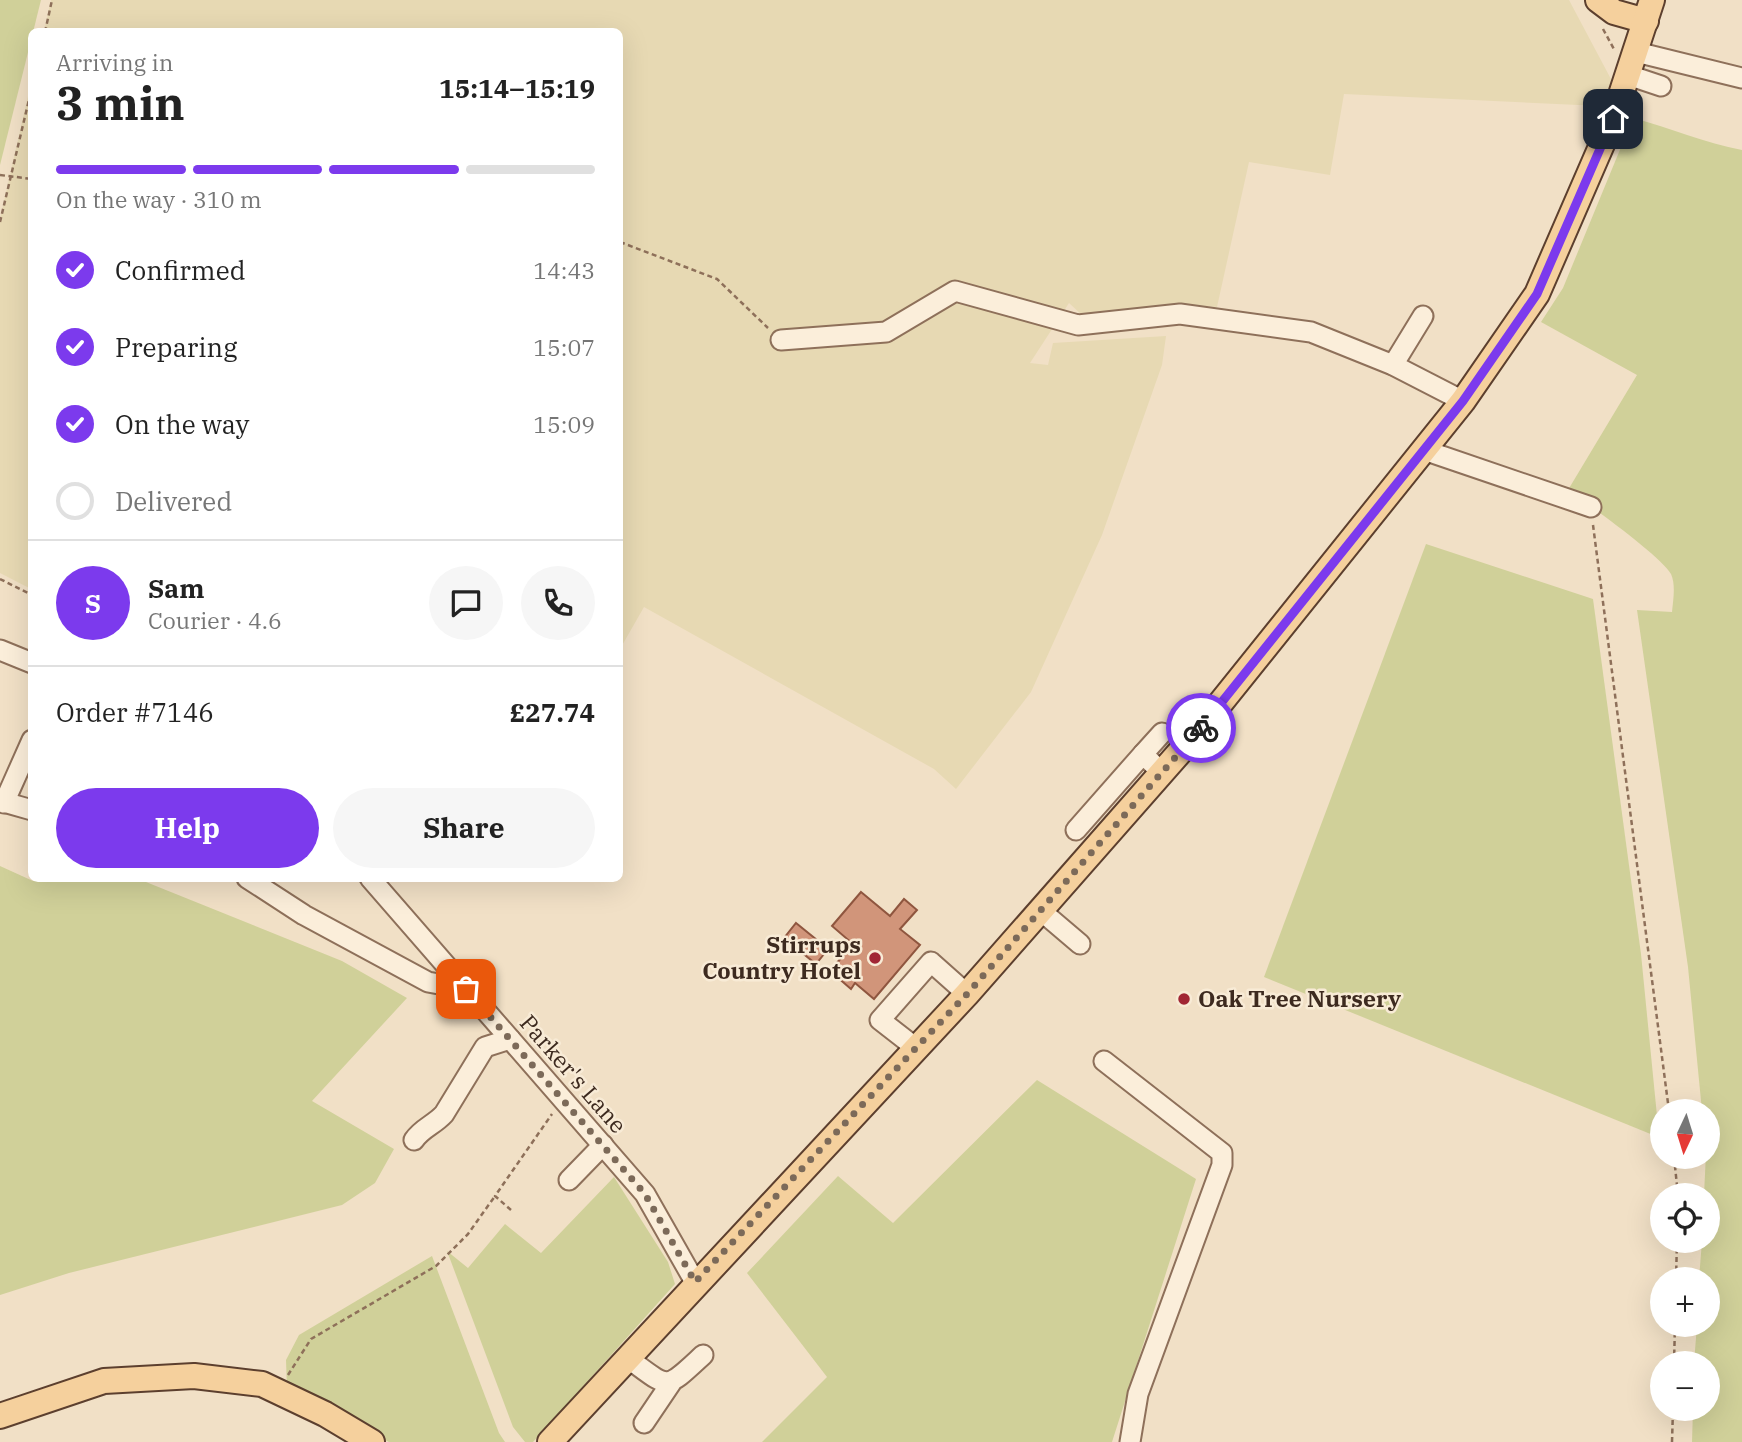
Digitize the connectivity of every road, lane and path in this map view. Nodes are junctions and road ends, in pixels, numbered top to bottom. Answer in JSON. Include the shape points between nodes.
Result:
{"nodes":[{"id":1,"x":52,"y":0,"type":"edge"},
{"id":2,"x":1599,"y":11,"type":"edge"},
{"id":3,"x":1649,"y":11,"type":"edge"},
{"id":4,"x":46,"y":28,"type":"edge"},
{"id":5,"x":1636,"y":52,"type":"junction"},
{"id":6,"x":1628,"y":75,"type":"junction"},
{"id":7,"x":1742,"y":78,"type":"edge"},
{"id":8,"x":1661,"y":86,"type":"dead end"},
{"id":9,"x":28,"y":103,"type":"edge"},
{"id":10,"x":0,"y":175,"type":"edge"},
{"id":11,"x":10,"y":176,"type":"junction"},
{"id":12,"x":28,"y":178,"type":"edge"},
{"id":13,"x":0,"y":222,"type":"edge"},
{"id":14,"x":623,"y":243,"type":"edge"},
{"id":15,"x":1423,"y":316,"type":"dead end"},
{"id":16,"x":780,"y":340,"type":"joint"},
{"id":17,"x":1393,"y":365,"type":"junction"},
{"id":18,"x":1463,"y":401,"type":"junction"},
{"id":19,"x":1424,"y":450,"type":"junction"},
{"id":20,"x":1591,"y":508,"type":"joint"},
{"id":21,"x":0,"y":579,"type":"edge"},
{"id":22,"x":28,"y":593,"type":"edge"},
{"id":23,"x":0,"y":650,"type":"edge"},
{"id":24,"x":28,"y":661,"type":"edge"},
{"id":25,"x":1162,"y":733,"type":"dead end"},
{"id":26,"x":28,"y":748,"type":"edge"},
{"id":27,"x":1143,"y":754,"type":"junction"},
{"id":28,"x":1161,"y":772,"type":"junction"},
{"id":29,"x":2,"y":802,"type":"edge"},
{"id":30,"x":28,"y":809,"type":"edge"},
{"id":31,"x":1076,"y":830,"type":"dead end"},
{"id":32,"x":253,"y":882,"type":"edge"},
{"id":33,"x":373,"y":882,"type":"edge"},
{"id":34,"x":1040,"y":910,"type":"junction"},
{"id":35,"x":1080,"y":944,"type":"dead end"},
{"id":36,"x":466,"y":989,"type":"junction"},
{"id":37,"x":967,"y":994,"type":"junction"},
{"id":38,"x":510,"y":1039,"type":"junction"},
{"id":39,"x":916,"y":1048,"type":"junction"},
{"id":40,"x":1104,"y":1061,"type":"dead end"},
{"id":41,"x":1667,"y":1099,"type":"edge"},
{"id":42,"x":562,"y":1100,"type":"junction"},
{"id":43,"x":414,"y":1140,"type":"dead end"},
{"id":44,"x":603,"y":1145,"type":"junction"},
{"id":45,"x":569,"y":1180,"type":"dead end"},
{"id":46,"x":495,"y":1196,"type":"junction"},
{"id":47,"x":511,"y":1210,"type":"dead end"},
{"id":48,"x":695,"y":1282,"type":"junction"},
{"id":49,"x":703,"y":1355,"type":"dead end"},
{"id":50,"x":629,"y":1359,"type":"junction"},
{"id":51,"x":671,"y":1383,"type":"junction"},
{"id":52,"x":278,"y":1392,"type":"junction"},
{"id":53,"x":0,"y":1416,"type":"edge"},
{"id":54,"x":1673,"y":1421,"type":"edge"},
{"id":55,"x":644,"y":1423,"type":"dead end"},
{"id":56,"x":372,"y":1442,"type":"edge"},
{"id":57,"x":550,"y":1442,"type":"edge"},
{"id":58,"x":1130,"y":1442,"type":"edge"},
{"id":59,"x":1672,"y":1442,"type":"edge"}],
"edges":[{"from":1,"to":4,"type":"path"},
{"from":2,"to":3,"type":"main road"},
{"from":2,"to":6,"type":"path"},
{"from":3,"to":5,"type":"main road"},
{"from":5,"to":6,"type":"main road"},
{"from":5,"to":7,"type":"street"},
{"from":6,"to":8,"type":"street"},
{"from":6,"to":18,"type":"main road","via":[[1537,294]]},
{"from":9,"to":11,"type":"path"},
{"from":10,"to":11,"type":"path"},
{"from":11,"to":12,"type":"path"},
{"from":11,"to":13,"type":"path"},
{"from":14,"to":16,"type":"path","via":[[717,279]]},
{"from":15,"to":17,"type":"street"},
{"from":16,"to":17,"type":"street","via":[[886,332],[955,292],[1077,325],[1181,314],[1311,332]]},
{"from":17,"to":18,"type":"street"},
{"from":18,"to":19,"type":"main road"},
{"from":19,"to":20,"type":"street"},
{"from":19,"to":28,"type":"main road"},
{"from":20,"to":41,"type":"path"},
{"from":21,"to":22,"type":"path"},
{"from":23,"to":24,"type":"street"},
{"from":25,"to":27,"type":"street"},
{"from":26,"to":29,"type":"street"},
{"from":27,"to":28,"type":"street"},
{"from":27,"to":31,"type":"street"},
{"from":28,"to":34,"type":"main road"},
{"from":29,"to":30,"type":"street"},
{"from":32,"to":36,"type":"street","via":[[428,982]]},
{"from":33,"to":36,"type":"street","name":"Parker's Lane"},
{"from":34,"to":35,"type":"street"},
{"from":34,"to":37,"type":"main road"},
{"from":36,"to":38,"type":"street","name":"Parker's Lane"},
{"from":37,"to":39,"type":"main road"},
{"from":37,"to":39,"type":"street","via":[[931,962],[880,1020]]},
{"from":38,"to":42,"type":"street","name":"Parker's Lane"},
{"from":38,"to":43,"type":"street","via":[[485,1046],[443,1114],[421,1129]]},
{"from":39,"to":48,"type":"main road"},
{"from":40,"to":58,"type":"street","via":[[1222,1153],[1222,1165],[1138,1394]]},
{"from":42,"to":44,"type":"street","name":"Parker's Lane"},
{"from":42,"to":46,"type":"path"},
{"from":44,"to":45,"type":"street"},
{"from":44,"to":48,"type":"street","name":"Parker's Lane","via":[[645,1194]]},
{"from":46,"to":47,"type":"path"},
{"from":46,"to":52,"type":"path","via":[[468,1234],[436,1266],[311,1339]]},
{"from":48,"to":50,"type":"main road"},
{"from":49,"to":51,"type":"street"},
{"from":50,"to":51,"type":"street","via":[[663,1384]]},
{"from":50,"to":57,"type":"main road"},
{"from":51,"to":55,"type":"street"},
{"from":52,"to":53,"type":"main road","via":[[262,1384],[194,1376],[104,1381]]},
{"from":52,"to":56,"type":"main road"},
{"from":54,"to":59,"type":"path"}]}
